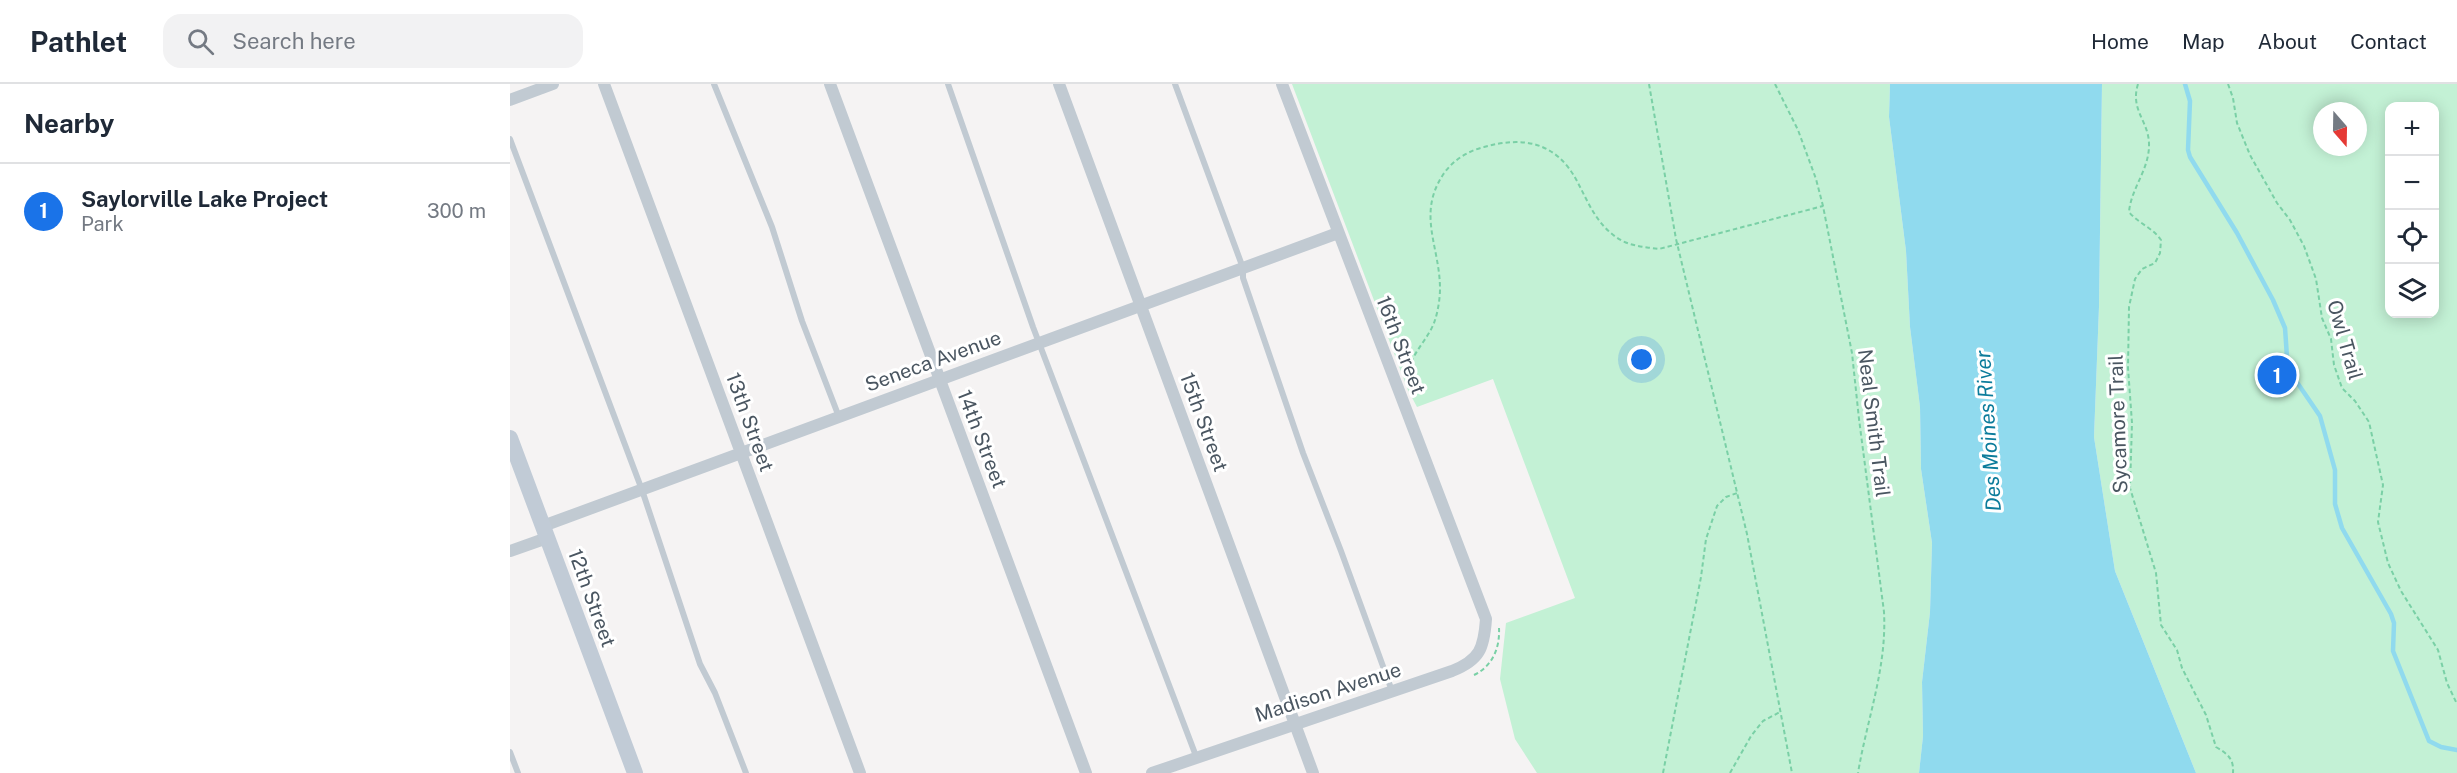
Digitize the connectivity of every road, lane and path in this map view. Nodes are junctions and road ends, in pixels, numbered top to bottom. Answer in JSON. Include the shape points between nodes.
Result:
{"nodes":[{"id":1,"x":553,"y":84,"type":"edge"},
{"id":2,"x":604,"y":84,"type":"edge"},
{"id":3,"x":714,"y":84,"type":"edge"},
{"id":4,"x":830,"y":84,"type":"edge"},
{"id":5,"x":948,"y":84,"type":"edge"},
{"id":6,"x":1059,"y":84,"type":"edge"},
{"id":7,"x":1175,"y":84,"type":"edge"},
{"id":8,"x":1282,"y":84,"type":"edge"},
{"id":9,"x":1649,"y":84,"type":"edge"},
{"id":10,"x":1775,"y":84,"type":"edge"},
{"id":11,"x":2138,"y":84,"type":"edge"},
{"id":12,"x":2228,"y":84,"type":"edge"},
{"id":13,"x":510,"y":100,"type":"edge"},
{"id":14,"x":510,"y":139,"type":"edge"},
{"id":15,"x":1823,"y":206,"type":"junction"},
{"id":16,"x":1338,"y":233,"type":"junction"},
{"id":17,"x":1677,"y":244,"type":"junction"},
{"id":18,"x":1243,"y":268,"type":"junction"},
{"id":19,"x":1141,"y":306,"type":"junction"},
{"id":20,"x":1040,"y":343,"type":"junction"},
{"id":21,"x":939,"y":380,"type":"junction"},
{"id":22,"x":1410,"y":381,"type":"dead end"},
{"id":23,"x":839,"y":417,"type":"junction"},
{"id":24,"x":510,"y":438,"type":"edge"},
{"id":25,"x":740,"y":453,"type":"junction"},
{"id":26,"x":642,"y":490,"type":"junction"},
{"id":27,"x":1737,"y":493,"type":"junction"},
{"id":28,"x":545,"y":532,"type":"junction"},
{"id":29,"x":510,"y":551,"type":"edge"},
{"id":30,"x":1492,"y":620,"type":"junction"},
{"id":31,"x":1470,"y":676,"type":"dead end"},
{"id":32,"x":1392,"y":691,"type":"junction"},
{"id":33,"x":2457,"y":704,"type":"edge"},
{"id":34,"x":1781,"y":711,"type":"junction"},
{"id":35,"x":1294,"y":723,"type":"junction"},
{"id":36,"x":510,"y":752,"type":"edge"},
{"id":37,"x":1196,"y":756,"type":"junction"},
{"id":38,"x":518,"y":773,"type":"edge"},
{"id":39,"x":635,"y":773,"type":"edge"},
{"id":40,"x":746,"y":773,"type":"edge"},
{"id":41,"x":860,"y":773,"type":"edge"},
{"id":42,"x":1086,"y":773,"type":"edge"},
{"id":43,"x":1152,"y":773,"type":"edge"},
{"id":44,"x":1312,"y":773,"type":"edge"},
{"id":45,"x":1662,"y":773,"type":"edge"},
{"id":46,"x":1730,"y":773,"type":"edge"},
{"id":47,"x":1792,"y":773,"type":"edge"},
{"id":48,"x":1858,"y":773,"type":"edge"},
{"id":49,"x":2233,"y":773,"type":"edge"}],
"edges":[{"from":1,"to":13,"type":"street"},
{"from":2,"to":25,"type":"street","name":"13th Street"},
{"from":3,"to":23,"type":"lane","via":[[772,227]]},
{"from":4,"to":21,"type":"street","name":"14th Street"},
{"from":5,"to":20,"type":"lane"},
{"from":6,"to":19,"type":"street","name":"15th Street"},
{"from":7,"to":18,"type":"lane"},
{"from":8,"to":16,"type":"street","name":"16th Street"},
{"from":9,"to":17,"type":"path"},
{"from":10,"to":15,"type":"path","name":"Neal Smith Trail","via":[[1798,130]]},
{"from":11,"to":49,"type":"path","name":"Sycamore Trail","via":[[2135,106],[2149,142],[2147,162],[2130,199],[2129,212],[2138,223],[2153,229],[2161,240],[2155,263],[2142,269],[2135,279],[2129,307],[2130,488],[2156,573],[2160,625],[2177,650],[2216,747],[2234,763]]},
{"from":12,"to":33,"type":"path","name":"Owl Trail","via":[[2237,123],[2250,154],[2304,246],[2316,279],[2322,318],[2342,388],[2368,422],[2383,485],[2378,522],[2388,563],[2438,651]]},
{"from":14,"to":26,"type":"lane"},
{"from":15,"to":17,"type":"path"},
{"from":15,"to":48,"type":"path","name":"Neal Smith Trail","via":[[1852,353],[1886,639]]},
{"from":16,"to":18,"type":"street","name":"Seneca Avenue"},
{"from":16,"to":30,"type":"street","name":"16th Street"},
{"from":17,"to":22,"type":"path","via":[[1659,249],[1635,247],[1617,238],[1601,224],[1565,162],[1528,141],[1471,150],[1447,168],[1432,192],[1429,214],[1440,290],[1435,321],[1411,361]]},
{"from":17,"to":27,"type":"path"},
{"from":18,"to":19,"type":"street","name":"Seneca Avenue"},
{"from":18,"to":32,"type":"lane","via":[[1243,278],[1303,453]]},
{"from":19,"to":20,"type":"street","name":"Seneca Avenue"},
{"from":19,"to":35,"type":"street","name":"15th Street"},
{"from":20,"to":21,"type":"street","name":"Seneca Avenue"},
{"from":20,"to":37,"type":"lane"},
{"from":21,"to":23,"type":"street","name":"Seneca Avenue"},
{"from":21,"to":42,"type":"street","name":"14th Street"},
{"from":23,"to":25,"type":"street","name":"Seneca Avenue"},
{"from":24,"to":28,"type":"main road","name":"12th Street"},
{"from":25,"to":26,"type":"street","name":"Seneca Avenue"},
{"from":25,"to":41,"type":"street","name":"13th Street"},
{"from":26,"to":28,"type":"street","name":"Seneca Avenue"},
{"from":26,"to":40,"type":"lane","via":[[700,664]]},
{"from":27,"to":34,"type":"path"},
{"from":27,"to":45,"type":"path","via":[[1717,506],[1706,539]]},
{"from":28,"to":29,"type":"street","name":"Seneca Avenue"},
{"from":28,"to":39,"type":"main road","name":"12th Street"},
{"from":30,"to":31,"type":"path","via":[[1497,648],[1492,660],[1478,674]]},
{"from":30,"to":32,"type":"street","name":"Madison Avenue","via":[[1477,655],[1465,666]]},
{"from":32,"to":35,"type":"street","name":"Madison Avenue"},
{"from":34,"to":46,"type":"path","via":[[1763,721]]},
{"from":34,"to":47,"type":"path"},
{"from":35,"to":37,"type":"street","name":"Madison Avenue"},
{"from":35,"to":44,"type":"street","name":"15th Street"},
{"from":36,"to":38,"type":"lane"},
{"from":37,"to":43,"type":"street","name":"Madison Avenue"}]}
